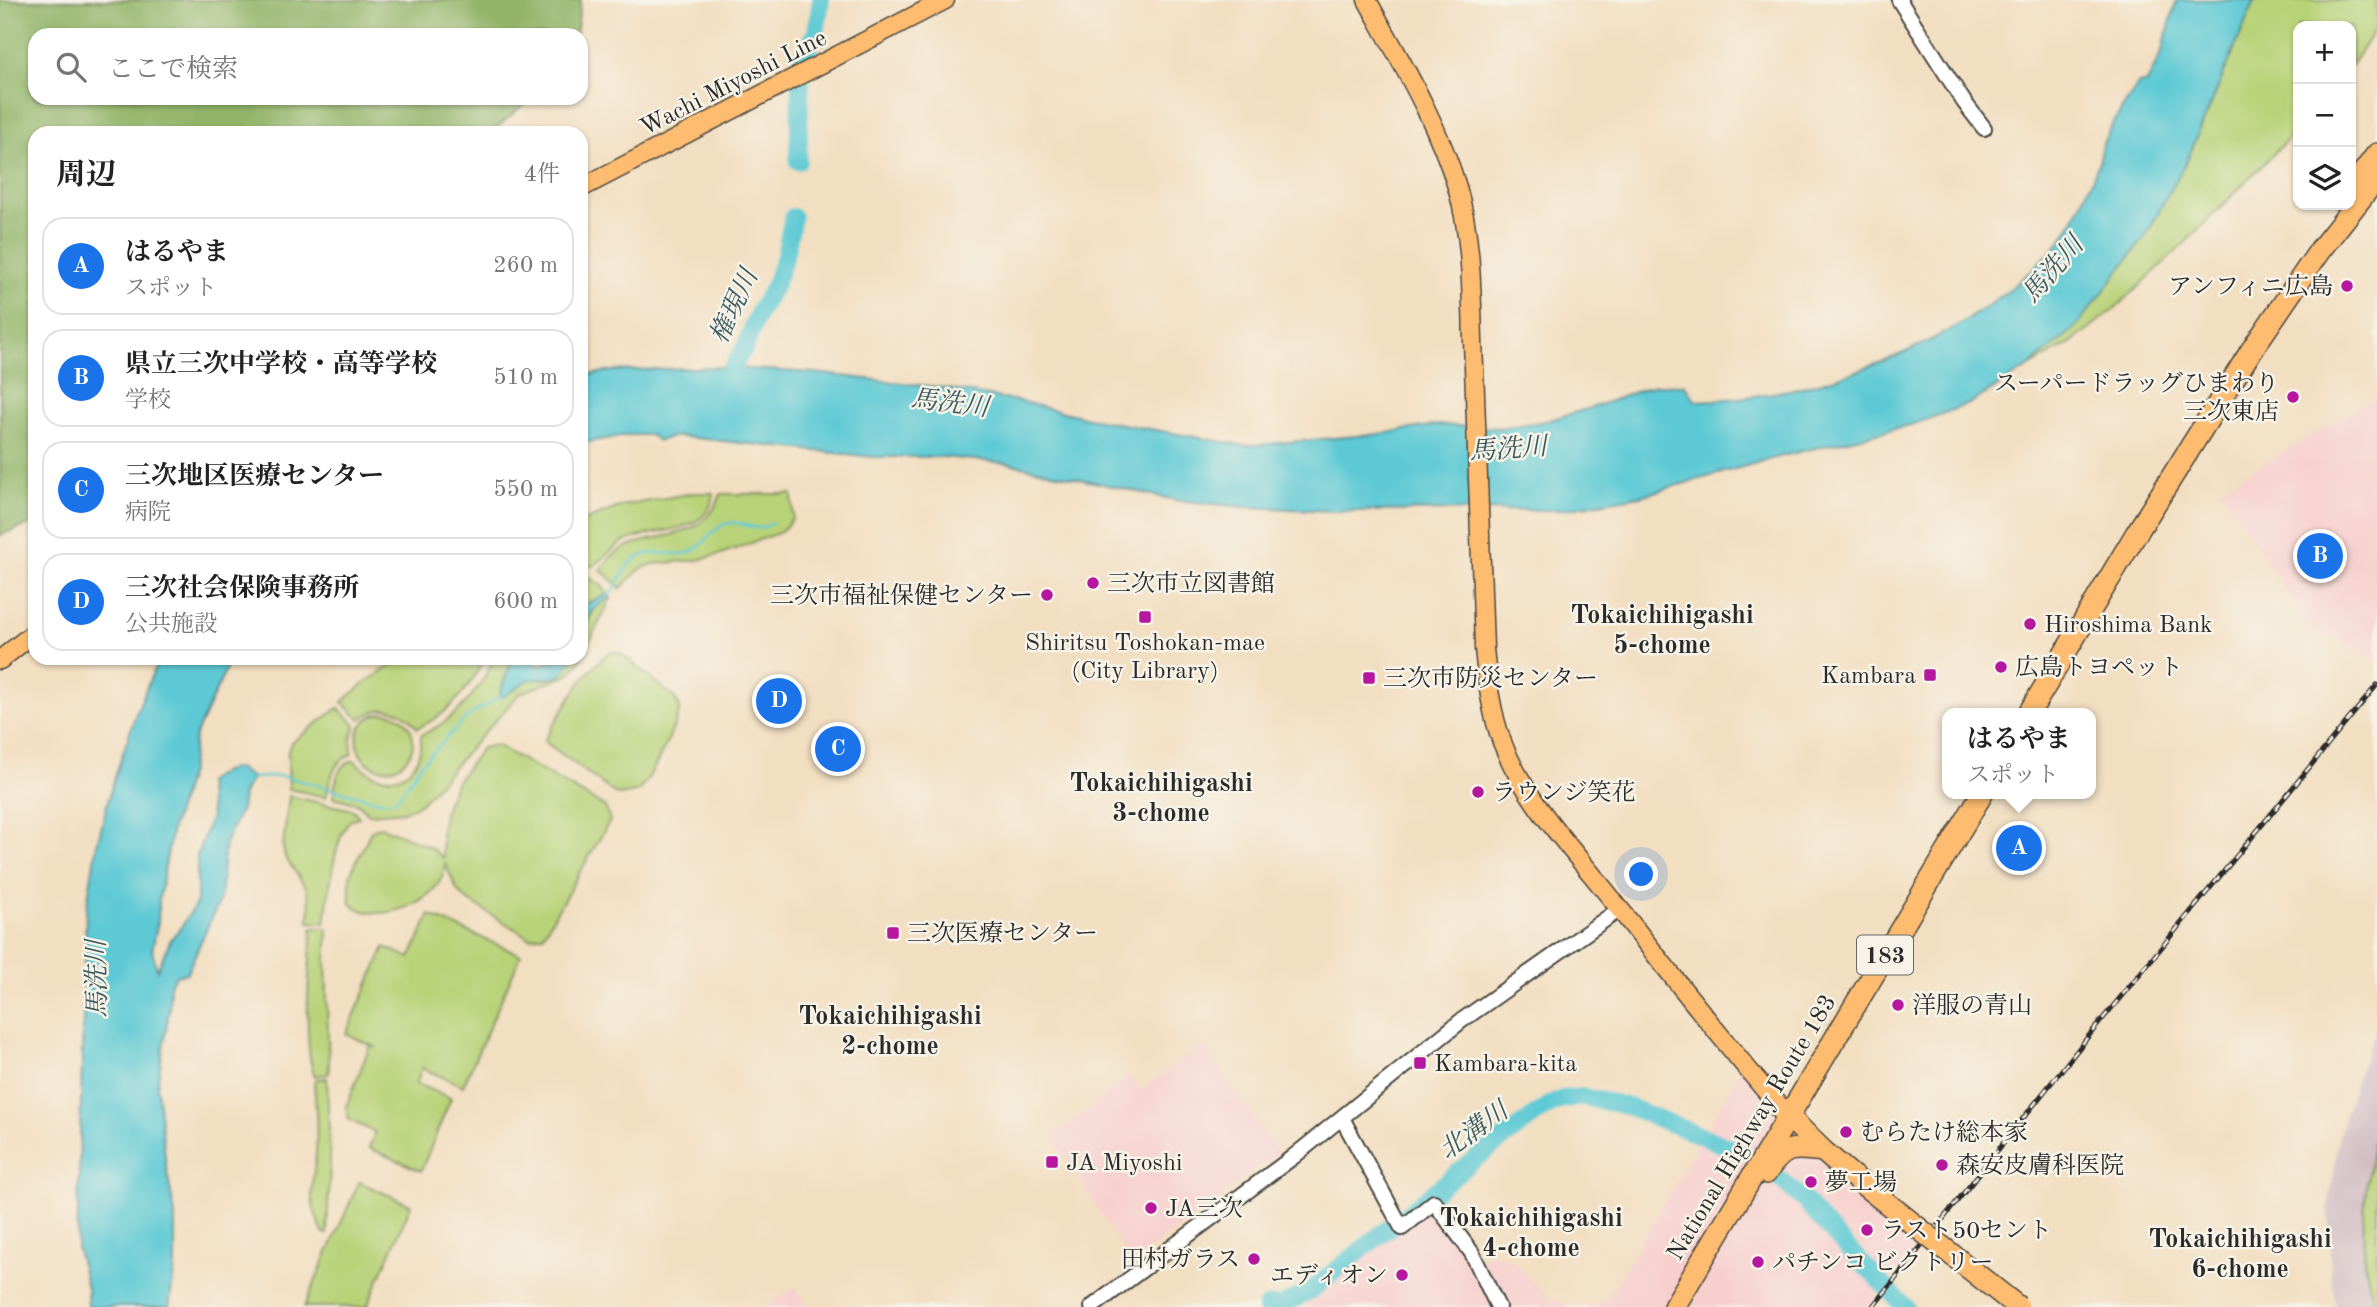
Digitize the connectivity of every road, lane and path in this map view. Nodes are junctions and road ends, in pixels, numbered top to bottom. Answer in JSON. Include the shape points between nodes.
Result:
{"nodes":[{"id":1,"x":945,"y":0,"type":"edge"},
{"id":2,"x":1367,"y":0,"type":"edge"},
{"id":3,"x":1899,"y":0,"type":"edge"},
{"id":4,"x":1984,"y":128,"type":"dead end"},
{"id":5,"x":2377,"y":154,"type":"edge"},
{"id":6,"x":2377,"y":178,"type":"edge"},
{"id":7,"x":2356,"y":182,"type":"edge"},
{"id":8,"x":588,"y":184,"type":"edge"},
{"id":9,"x":2335,"y":210,"type":"edge"},
{"id":10,"x":28,"y":638,"type":"edge"},
{"id":11,"x":0,"y":660,"type":"edge"},
{"id":12,"x":2017,"y":708,"type":"edge"},
{"id":13,"x":2032,"y":708,"type":"edge"},
{"id":14,"x":1964,"y":799,"type":"edge"},
{"id":15,"x":1979,"y":799,"type":"edge"},
{"id":16,"x":1620,"y":909,"type":"junction"},
{"id":17,"x":1783,"y":1111,"type":"junction"},
{"id":18,"x":1342,"y":1118,"type":"junction"},
{"id":19,"x":1823,"y":1151,"type":"junction"},
{"id":20,"x":1736,"y":1204,"type":"junction"},
{"id":21,"x":1092,"y":1307,"type":"edge"},
{"id":22,"x":1498,"y":1307,"type":"edge"},
{"id":23,"x":1662,"y":1307,"type":"edge"},
{"id":24,"x":1674,"y":1307,"type":"edge"},
{"id":25,"x":2018,"y":1307,"type":"edge"}],
"edges":[{"from":1,"to":8,"type":"main road","name":"Wachi Miyoshi Line"},
{"from":2,"to":16,"type":"main road","via":[[1447,154],[1464,222],[1471,290],[1488,690],[1502,741],[1541,808]]},
{"from":3,"to":4,"type":"street"},
{"from":5,"to":7,"type":"highway"},
{"from":6,"to":13,"type":"highway","via":[[2320,250],[2251,351]]},
{"from":9,"to":12,"type":"highway","via":[[2241,344],[2087,587]]},
{"from":10,"to":11,"type":"main road"},
{"from":14,"to":17,"type":"highway","name":"National Highway Route 183","number":"183"},
{"from":15,"to":17,"type":"highway","name":"National Highway Route 183","number":"183"},
{"from":16,"to":17,"type":"main road"},
{"from":16,"to":18,"type":"street","via":[[1461,1021]]},
{"from":17,"to":19,"type":"highway"},
{"from":17,"to":20,"type":"highway","name":"National Highway Route 183","number":"183"},
{"from":17,"to":23,"type":"highway","name":"National Highway Route 183","number":"183"},
{"from":18,"to":21,"type":"street"},
{"from":18,"to":22,"type":"street","via":[[1402,1228],[1434,1202],[1472,1253]]},
{"from":19,"to":20,"type":"highway","via":[[1796,1147],[1776,1157]]},
{"from":19,"to":25,"type":"highway","bridge":true},
{"from":20,"to":24,"type":"highway","name":"National Highway Route 183","number":"183"}]}
